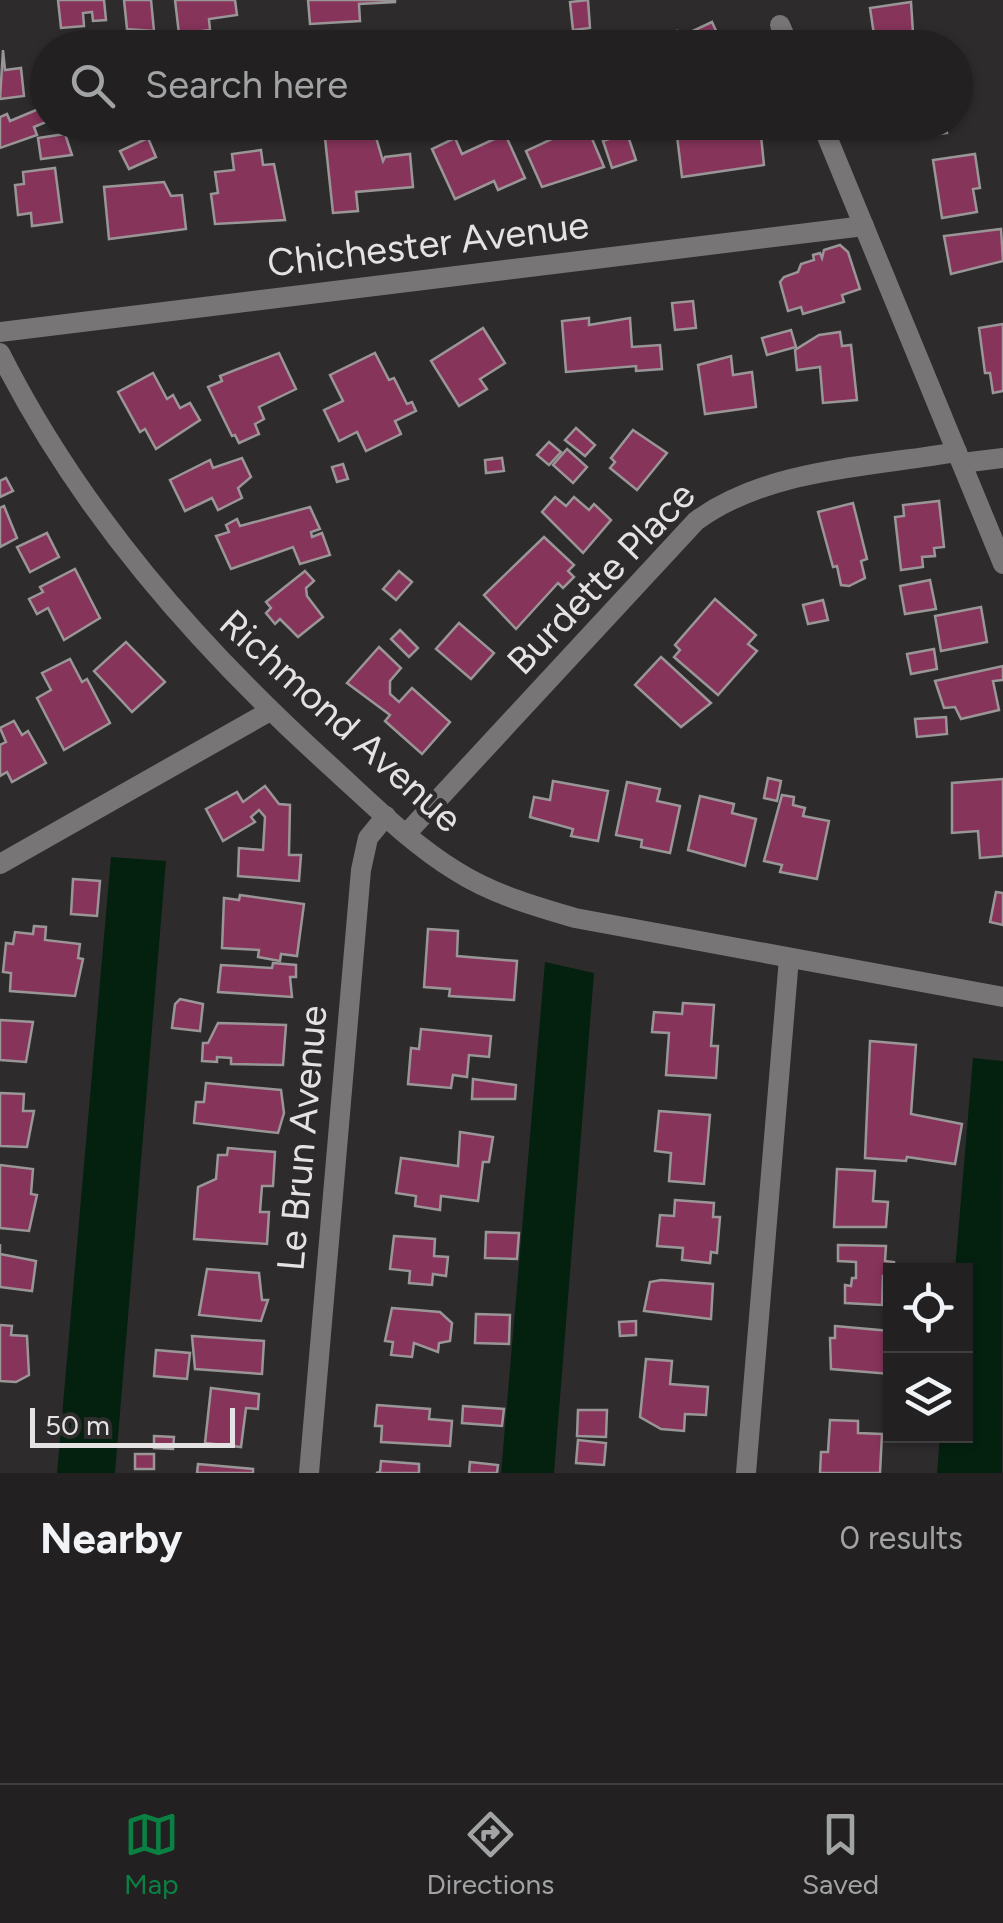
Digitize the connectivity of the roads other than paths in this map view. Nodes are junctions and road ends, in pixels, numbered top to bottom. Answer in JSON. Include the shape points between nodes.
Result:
{"nodes":[{"id":1,"x":780,"y":25,"type":"dead end"},
{"id":2,"x":782,"y":30,"type":"edge"},
{"id":3,"x":828,"y":140,"type":"edge"},
{"id":4,"x":864,"y":226,"type":"junction"},
{"id":5,"x":0,"y":332,"type":"edge"},
{"id":6,"x":0,"y":353,"type":"edge"},
{"id":7,"x":960,"y":457,"type":"junction"},
{"id":8,"x":1003,"y":458,"type":"edge"},
{"id":9,"x":1003,"y":564,"type":"edge"},
{"id":10,"x":270,"y":711,"type":"junction"},
{"id":11,"x":386,"y":816,"type":"junction"},
{"id":12,"x":406,"y":834,"type":"junction"},
{"id":13,"x":0,"y":864,"type":"edge"},
{"id":14,"x":789,"y":958,"type":"junction"},
{"id":15,"x":1003,"y":997,"type":"edge"},
{"id":16,"x":309,"y":1473,"type":"edge"},
{"id":17,"x":746,"y":1473,"type":"edge"}],
"edges":[{"from":1,"to":2,"type":"street"},
{"from":3,"to":4,"type":"street"},
{"from":4,"to":5,"type":"street","name":"Chichester Avenue"},
{"from":4,"to":7,"type":"street"},
{"from":6,"to":10,"type":"street","name":"Richmond Avenue","via":[[26,404],[133,562]]},
{"from":7,"to":8,"type":"street","name":"Burdette Place"},
{"from":7,"to":9,"type":"street"},
{"from":7,"to":12,"type":"street","name":"Burdette Place","via":[[761,486],[726,499],[696,521]]},
{"from":10,"to":11,"type":"street","name":"Richmond Avenue"},
{"from":10,"to":13,"type":"street"},
{"from":11,"to":12,"type":"street","name":"Richmond Avenue"},
{"from":11,"to":16,"type":"street","name":"Le Brun Avenue","via":[[368,838],[360,870]]},
{"from":12,"to":14,"type":"street","name":"Richmond Avenue","via":[[457,872],[516,901]]},
{"from":14,"to":15,"type":"street","name":"Richmond Avenue"},
{"from":14,"to":17,"type":"street"}]}
